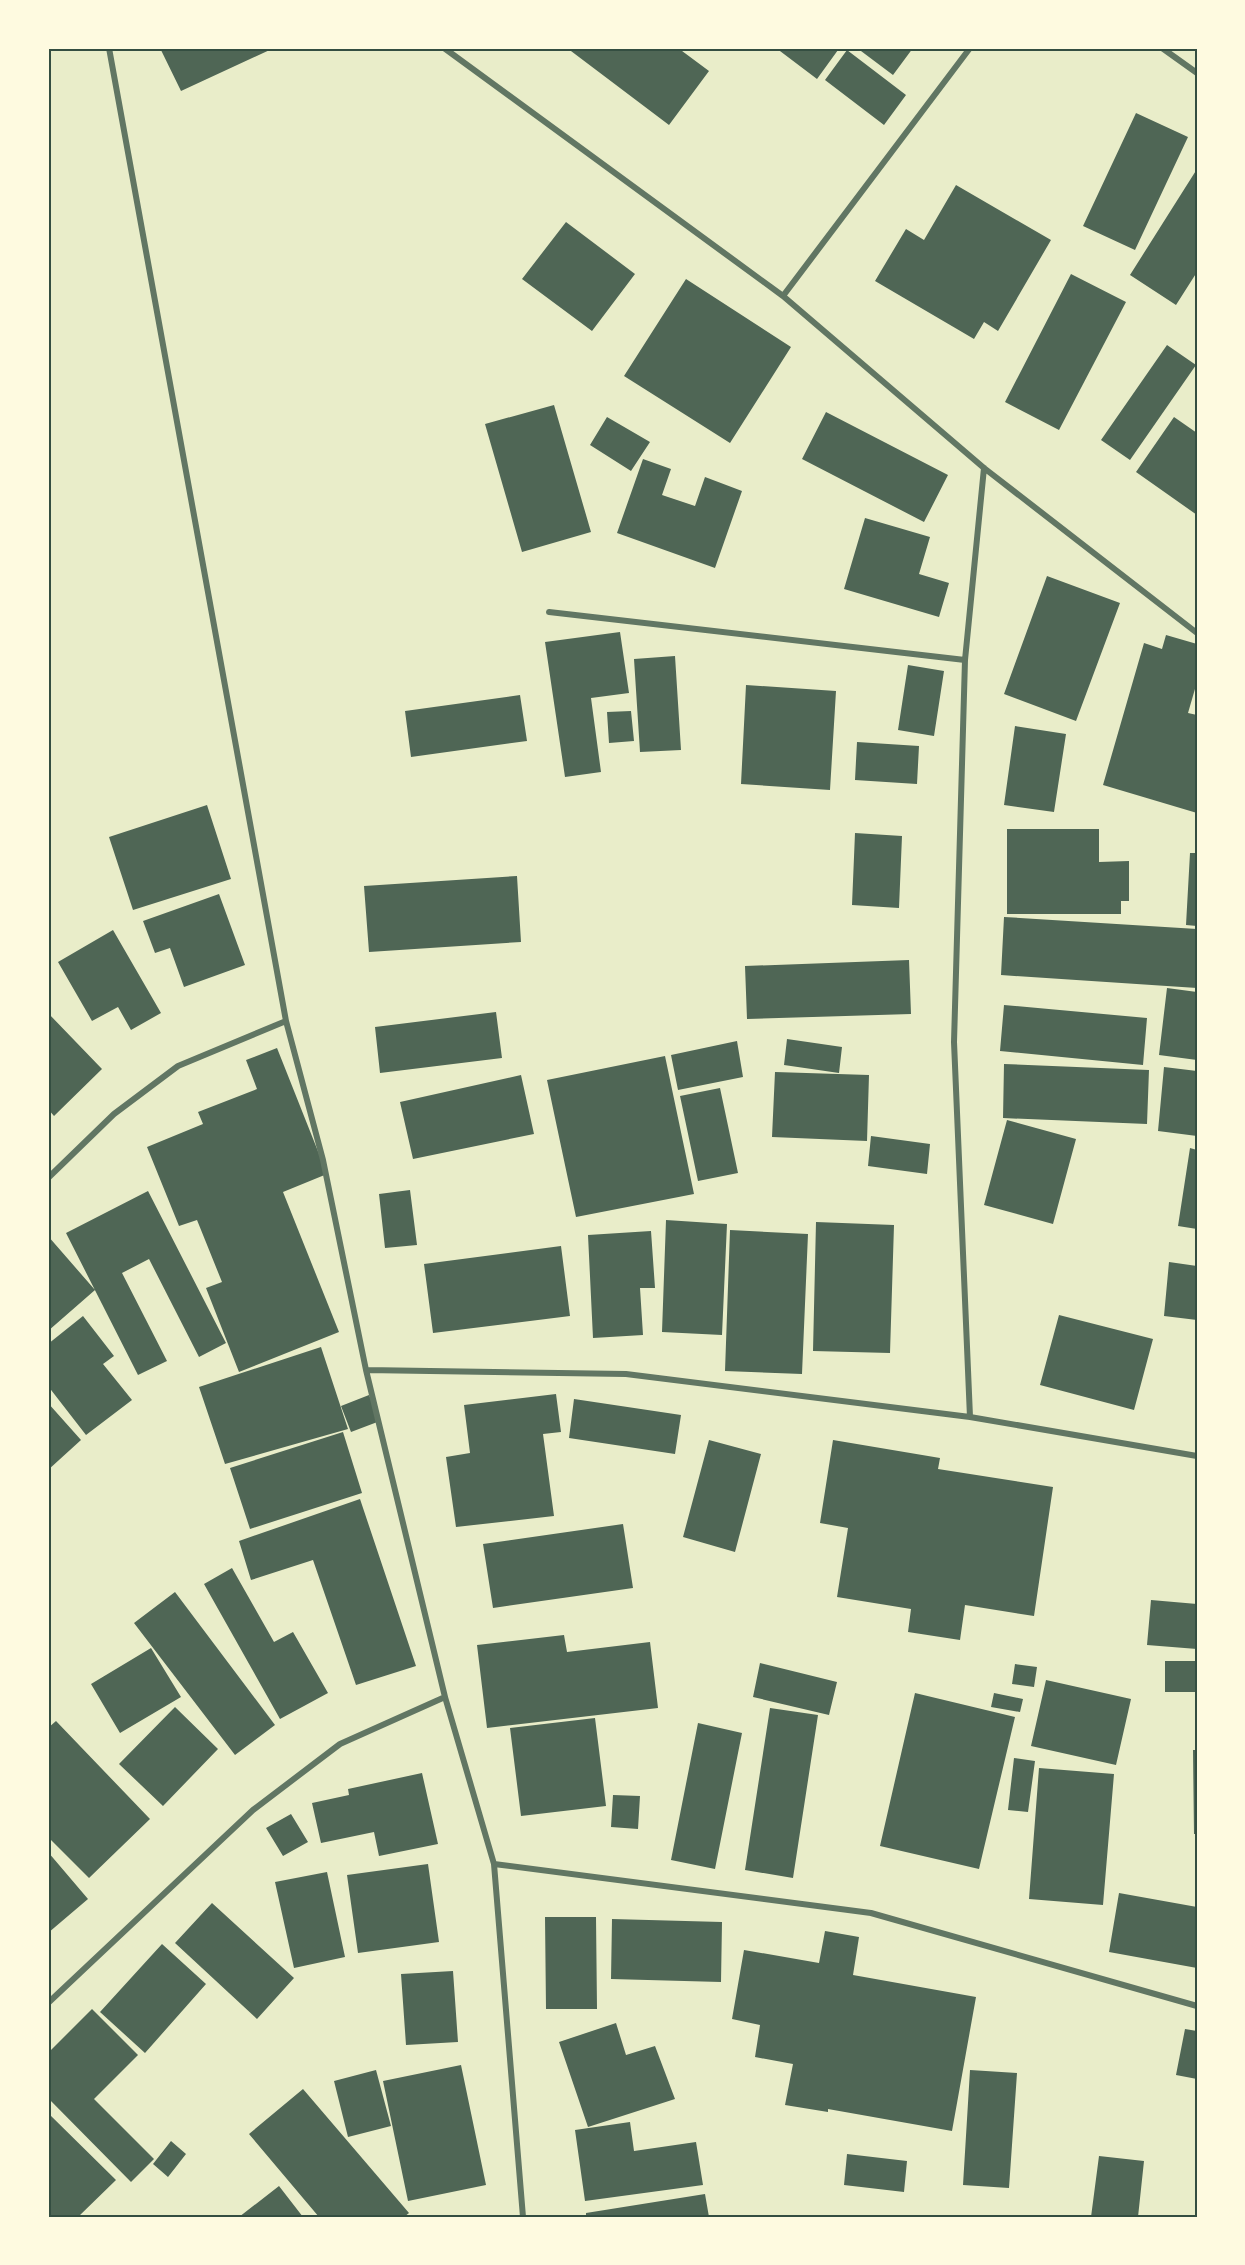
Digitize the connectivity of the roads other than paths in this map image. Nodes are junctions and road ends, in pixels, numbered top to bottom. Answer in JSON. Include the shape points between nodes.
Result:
{"nodes":[{"id":1,"x":109,"y":48,"type":"edge"},
{"id":2,"x":444,"y":48,"type":"edge"},
{"id":3,"x":459,"y":48,"type":"edge"},
{"id":4,"x":970,"y":48,"type":"edge"},
{"id":5,"x":1162,"y":48,"type":"edge"},
{"id":6,"x":454,"y":55,"type":"junction"},
{"id":7,"x":1197,"y":72,"type":"edge"},
{"id":8,"x":783,"y":296,"type":"junction"},
{"id":9,"x":984,"y":468,"type":"junction"},
{"id":10,"x":549,"y":612,"type":"dead end"},
{"id":11,"x":1197,"y":633,"type":"edge"},
{"id":12,"x":965,"y":660,"type":"junction"},
{"id":13,"x":286,"y":1021,"type":"junction"},
{"id":14,"x":48,"y":1178,"type":"edge"},
{"id":15,"x":366,"y":1370,"type":"junction"},
{"id":16,"x":970,"y":1417,"type":"junction"},
{"id":17,"x":1197,"y":1456,"type":"edge"},
{"id":18,"x":446,"y":1697,"type":"junction"},
{"id":19,"x":494,"y":1864,"type":"junction"},
{"id":20,"x":48,"y":2003,"type":"edge"},
{"id":21,"x":1197,"y":2006,"type":"edge"},
{"id":22,"x":523,"y":2217,"type":"edge"}],
"edges":[{"from":1,"to":13,"type":"street"},
{"from":2,"to":6,"type":"street"},
{"from":3,"to":6,"type":"street"},
{"from":4,"to":8,"type":"street"},
{"from":5,"to":7,"type":"street"},
{"from":6,"to":8,"type":"street"},
{"from":8,"to":9,"type":"street"},
{"from":9,"to":11,"type":"street"},
{"from":9,"to":12,"type":"street"},
{"from":10,"to":12,"type":"street"},
{"from":12,"to":16,"type":"street","via":[[954,1042]]},
{"from":13,"to":14,"type":"street","via":[[178,1066],[114,1114]]},
{"from":13,"to":15,"type":"street","via":[[323,1160]]},
{"from":15,"to":16,"type":"street","via":[[626,1374]]},
{"from":15,"to":18,"type":"street"},
{"from":16,"to":17,"type":"street"},
{"from":18,"to":19,"type":"street"},
{"from":18,"to":20,"type":"street","via":[[340,1744],[253,1810]]},
{"from":19,"to":21,"type":"street","via":[[871,1913]]},
{"from":19,"to":22,"type":"street"}]}
